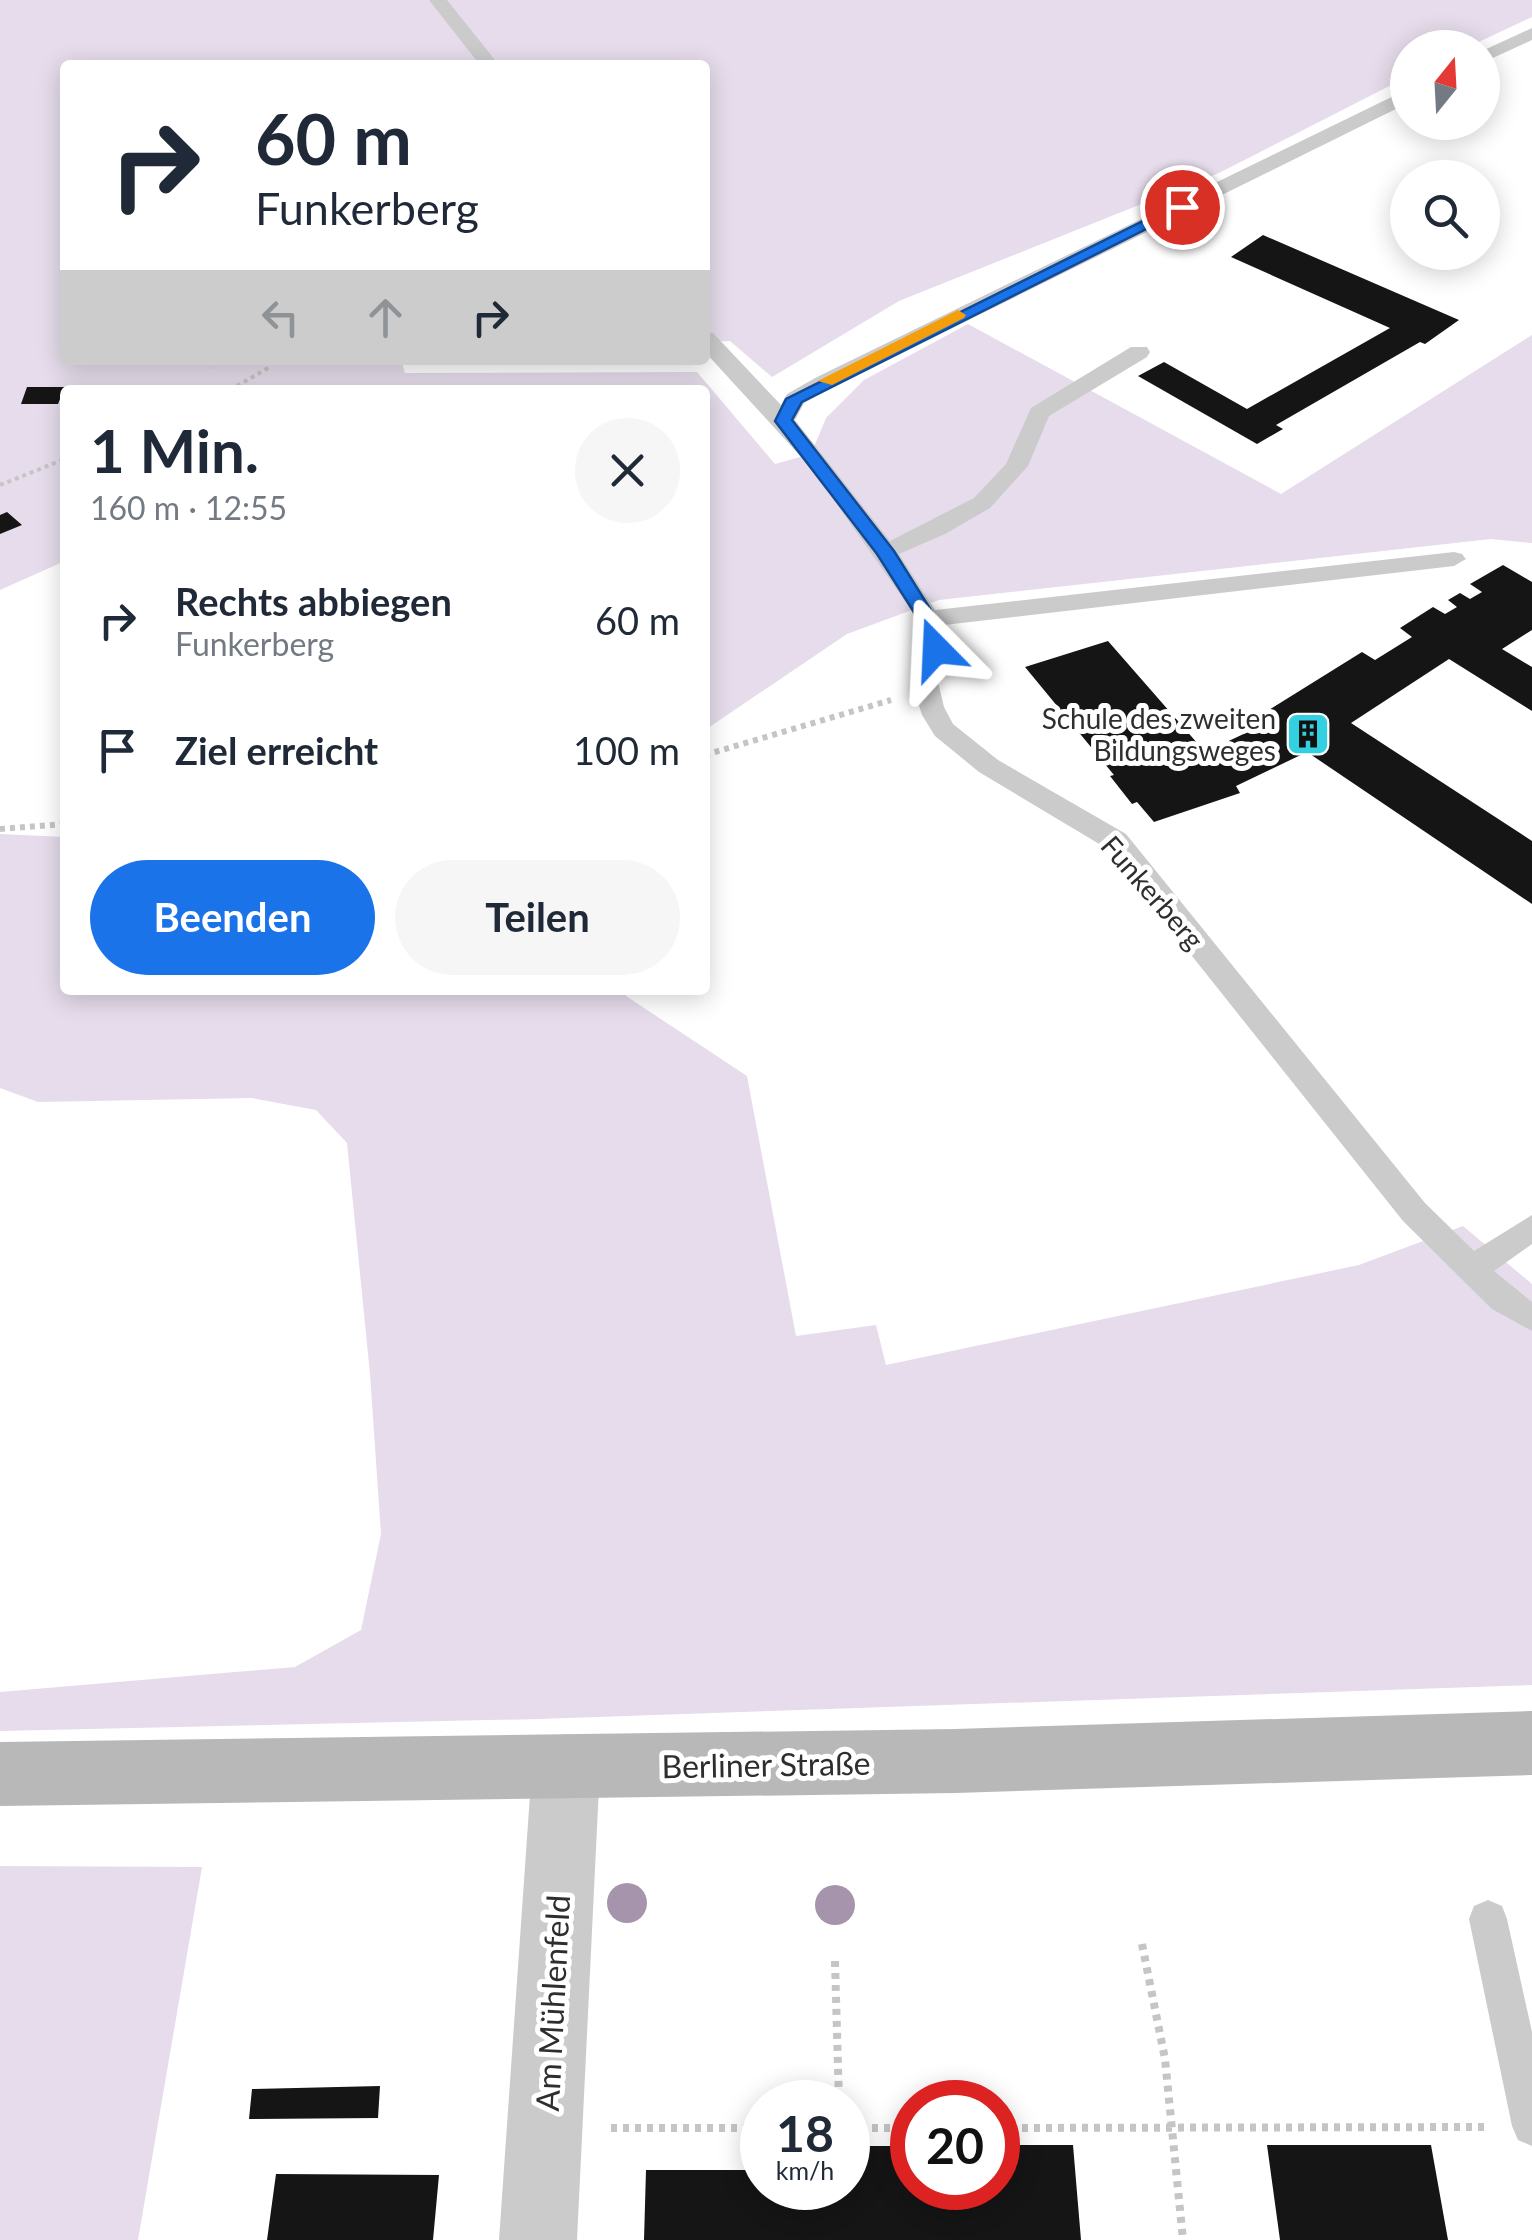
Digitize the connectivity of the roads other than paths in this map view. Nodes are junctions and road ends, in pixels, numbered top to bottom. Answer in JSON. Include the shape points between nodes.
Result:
{"nodes":[{"id":1,"x":438,"y":0,"type":"edge"},
{"id":2,"x":1532,"y":33,"type":"edge"},
{"id":3,"x":1500,"y":49,"type":"edge"},
{"id":4,"x":486,"y":60,"type":"edge"},
{"id":5,"x":1390,"y":104,"type":"edge"},
{"id":6,"x":710,"y":345,"type":"edge"},
{"id":7,"x":1139,"y":352,"type":"dead end"},
{"id":8,"x":783,"y":421,"type":"junction"},
{"id":9,"x":884,"y":551,"type":"junction"},
{"id":10,"x":1454,"y":559,"type":"dead end"},
{"id":11,"x":928,"y":619,"type":"junction"},
{"id":12,"x":1532,"y":1227,"type":"edge"},
{"id":13,"x":1472,"y":1270,"type":"junction"},
{"id":14,"x":1532,"y":1318,"type":"edge"},
{"id":15,"x":1532,"y":1742,"type":"edge"},
{"id":16,"x":566,"y":1766,"type":"junction"},
{"id":17,"x":0,"y":1774,"type":"edge"},
{"id":18,"x":1488,"y":1920,"type":"dead end"},
{"id":19,"x":1532,"y":2126,"type":"edge"},
{"id":20,"x":538,"y":2240,"type":"edge"}],
"edges":[{"from":1,"to":4,"type":"lane"},
{"from":2,"to":3,"type":"lane"},
{"from":5,"to":8,"type":"lane","via":[[824,382],[795,399]]},
{"from":6,"to":8,"type":"lane"},
{"from":7,"to":9,"type":"lane","via":[[1039,413],[1034,437],[999,492],[970,513]]},
{"from":8,"to":9,"type":"lane"},
{"from":9,"to":11,"type":"lane"},
{"from":10,"to":11,"type":"lane"},
{"from":11,"to":13,"type":"lane","name":"Funkerberg","via":[[936,649],[926,674],[930,706],[947,734],[1116,841],[1414,1212]]},
{"from":12,"to":13,"type":"lane"},
{"from":13,"to":14,"type":"lane","name":"Funkerberg"},
{"from":15,"to":16,"type":"street","name":"Berliner Straße"},
{"from":16,"to":17,"type":"street","name":"Berliner Straße"},
{"from":16,"to":20,"type":"street","name":"Am Mühlenfeld"},
{"from":18,"to":19,"type":"lane"}]}
